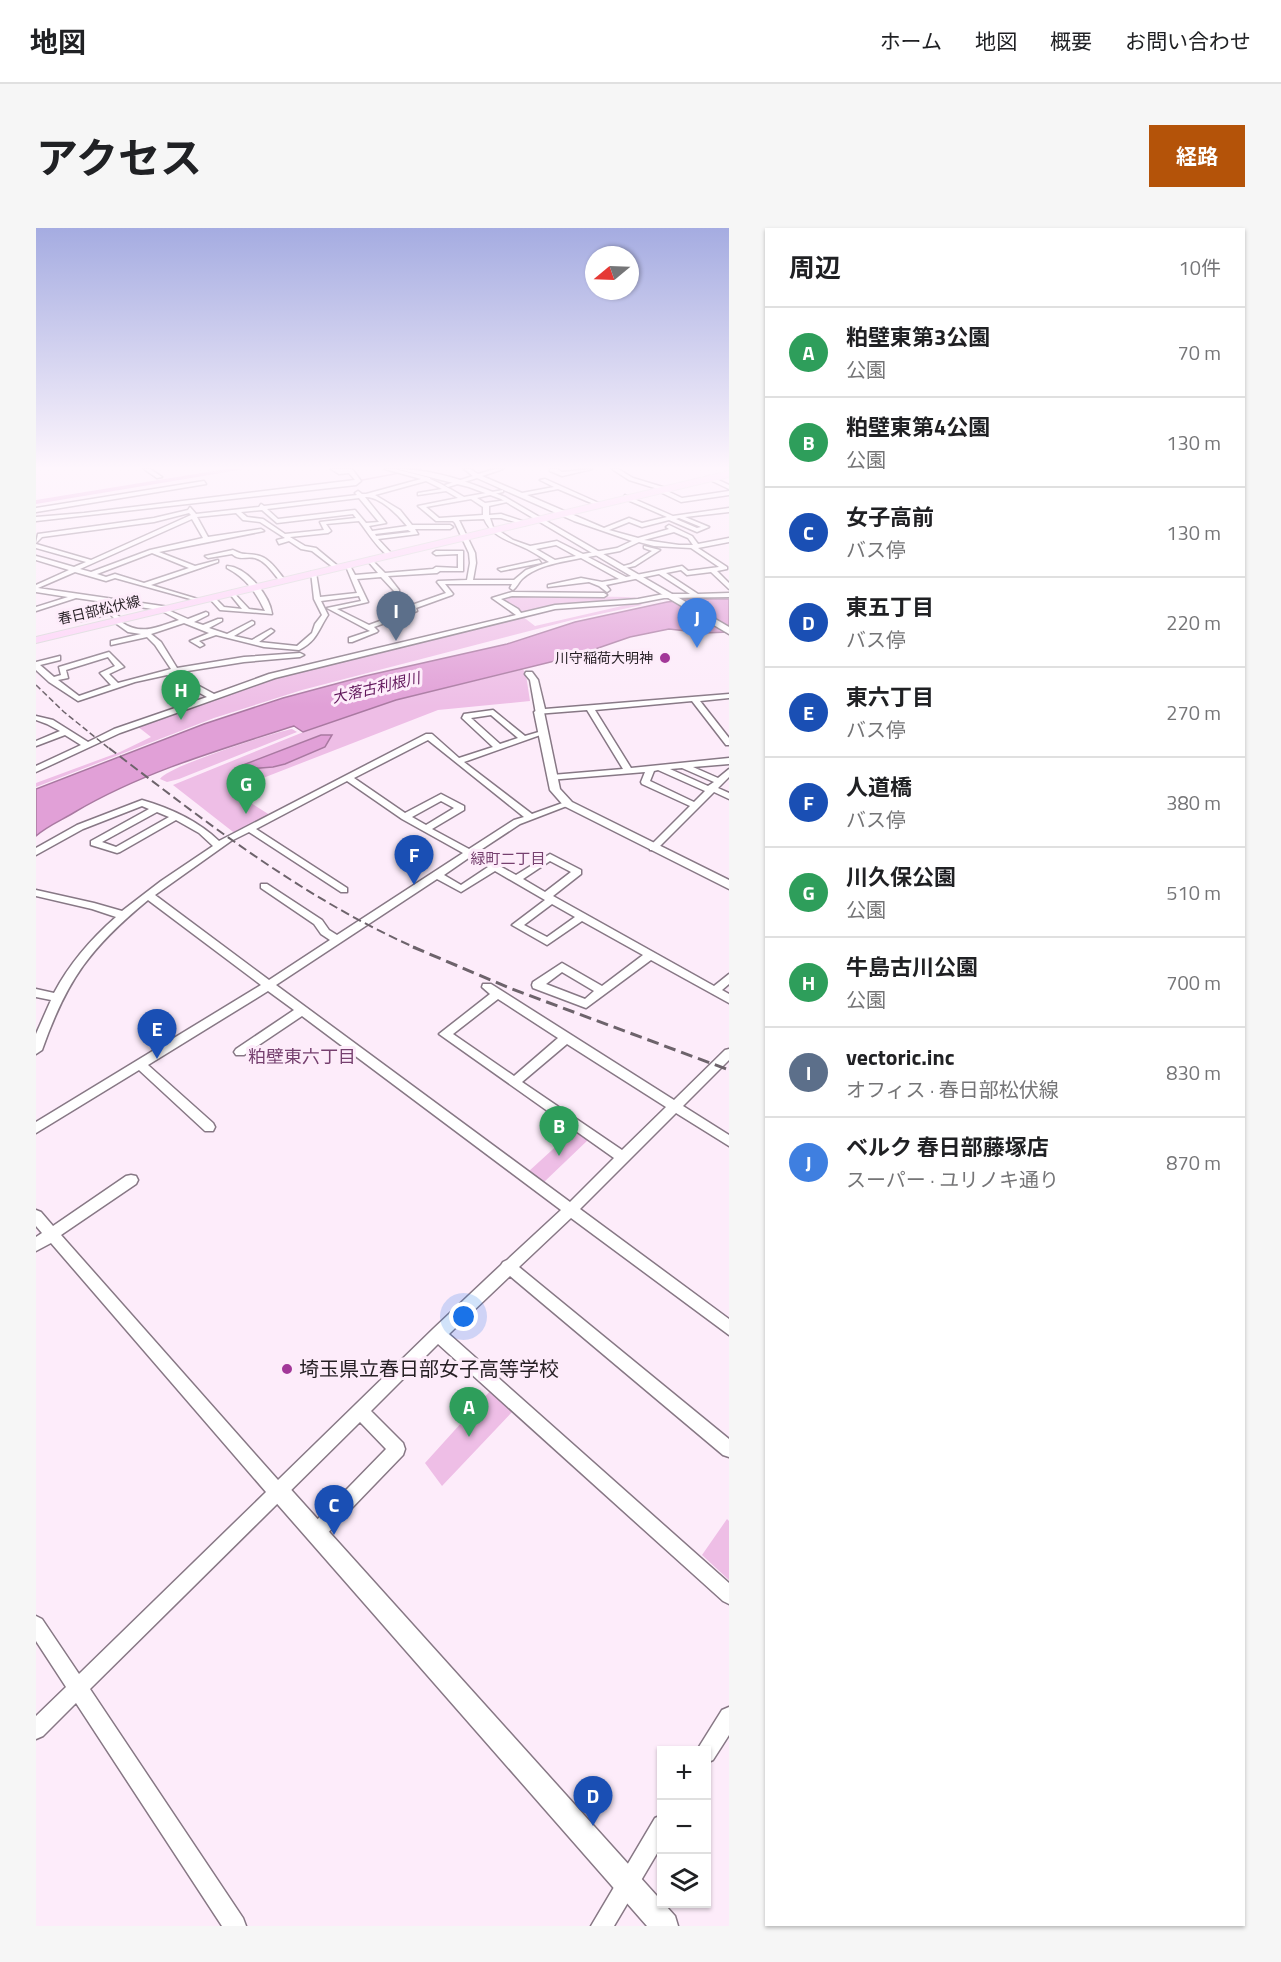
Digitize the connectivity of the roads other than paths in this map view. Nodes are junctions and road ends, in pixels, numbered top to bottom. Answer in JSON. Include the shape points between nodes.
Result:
{"nodes":[{"id":1,"x":46,"y":548,"type":"edge"},
{"id":2,"x":122,"y":548,"type":"edge"},
{"id":3,"x":144,"y":548,"type":"edge"},
{"id":4,"x":165,"y":548,"type":"edge"},
{"id":5,"x":208,"y":548,"type":"edge"},
{"id":6,"x":306,"y":548,"type":"edge"},
{"id":7,"x":384,"y":548,"type":"edge"},
{"id":8,"x":470,"y":548,"type":"edge"},
{"id":9,"x":530,"y":548,"type":"edge"},
{"id":10,"x":566,"y":548,"type":"edge"},
{"id":11,"x":587,"y":548,"type":"edge"},
{"id":12,"x":622,"y":548,"type":"edge"},
{"id":13,"x":653,"y":548,"type":"edge"},
{"id":14,"x":697,"y":548,"type":"edge"},
{"id":15,"x":435,"y":549,"type":"junction"},
{"id":16,"x":52,"y":551,"type":"junction"},
{"id":17,"x":153,"y":551,"type":"junction"},
{"id":18,"x":597,"y":554,"type":"junction"},
{"id":19,"x":208,"y":555,"type":"junction"},
{"id":20,"x":390,"y":555,"type":"junction"},
{"id":21,"x":579,"y":556,"type":"junction"},
{"id":22,"x":36,"y":557,"type":"edge"},
{"id":23,"x":370,"y":560,"type":"junction"},
{"id":24,"x":436,"y":561,"type":"junction"},
{"id":25,"x":445,"y":561,"type":"dead end"},
{"id":26,"x":454,"y":561,"type":"dead end"},
{"id":27,"x":462,"y":561,"type":"junction"},
{"id":28,"x":92,"y":562,"type":"junction"},
{"id":29,"x":552,"y":562,"type":"junction"},
{"id":30,"x":341,"y":566,"type":"junction"},
{"id":31,"x":193,"y":567,"type":"junction"},
{"id":32,"x":229,"y":567,"type":"dead end"},
{"id":33,"x":622,"y":568,"type":"junction"},
{"id":34,"x":501,"y":569,"type":"dead end"},
{"id":35,"x":712,"y":569,"type":"junction"},
{"id":36,"x":75,"y":570,"type":"junction"},
{"id":37,"x":436,"y":570,"type":"junction"},
{"id":38,"x":529,"y":572,"type":"junction"},
{"id":39,"x":660,"y":572,"type":"junction"},
{"id":40,"x":313,"y":573,"type":"junction"},
{"id":41,"x":92,"y":574,"type":"junction"},
{"id":42,"x":382,"y":574,"type":"junction"},
{"id":43,"x":536,"y":576,"type":"dead end"},
{"id":44,"x":636,"y":576,"type":"junction"},
{"id":45,"x":354,"y":577,"type":"junction"},
{"id":46,"x":624,"y":579,"type":"junction"},
{"id":47,"x":282,"y":580,"type":"junction"},
{"id":48,"x":440,"y":582,"type":"junction"},
{"id":49,"x":470,"y":582,"type":"junction"},
{"id":50,"x":514,"y":582,"type":"junction"},
{"id":51,"x":602,"y":584,"type":"junction"},
{"id":52,"x":143,"y":585,"type":"junction"},
{"id":53,"x":257,"y":587,"type":"junction"},
{"id":54,"x":729,"y":587,"type":"edge"},
{"id":55,"x":37,"y":590,"type":"edge"},
{"id":56,"x":397,"y":591,"type":"dead end"},
{"id":57,"x":232,"y":593,"type":"junction"},
{"id":58,"x":362,"y":594,"type":"junction"},
{"id":59,"x":512,"y":594,"type":"junction"},
{"id":60,"x":558,"y":594,"type":"junction"},
{"id":61,"x":696,"y":594,"type":"junction"},
{"id":62,"x":729,"y":595,"type":"edge"},
{"id":63,"x":77,"y":596,"type":"junction"},
{"id":64,"x":611,"y":596,"type":"junction"},
{"id":65,"x":671,"y":597,"type":"junction"},
{"id":66,"x":212,"y":598,"type":"junction"},
{"id":67,"x":317,"y":599,"type":"junction"},
{"id":68,"x":649,"y":599,"type":"junction"},
{"id":69,"x":199,"y":601,"type":"junction"},
{"id":70,"x":359,"y":603,"type":"junction"},
{"id":71,"x":327,"y":608,"type":"junction"},
{"id":72,"x":36,"y":609,"type":"edge"},
{"id":73,"x":166,"y":609,"type":"junction"},
{"id":74,"x":372,"y":609,"type":"dead end"},
{"id":75,"x":249,"y":612,"type":"junction"},
{"id":76,"x":206,"y":614,"type":"dead end"},
{"id":77,"x":520,"y":616,"type":"junction"},
{"id":78,"x":81,"y":619,"type":"dead end"},
{"id":79,"x":118,"y":621,"type":"junction"},
{"id":80,"x":186,"y":621,"type":"junction"},
{"id":81,"x":386,"y":621,"type":"junction"},
{"id":82,"x":361,"y":622,"type":"junction"},
{"id":83,"x":252,"y":623,"type":"dead end"},
{"id":84,"x":239,"y":624,"type":"dead end"},
{"id":85,"x":369,"y":627,"type":"junction"},
{"id":86,"x":203,"y":628,"type":"junction"},
{"id":87,"x":271,"y":631,"type":"dead end"},
{"id":88,"x":729,"y":631,"type":"edge"},
{"id":89,"x":229,"y":632,"type":"junction"},
{"id":90,"x":219,"y":633,"type":"junction"},
{"id":91,"x":147,"y":634,"type":"junction"},
{"id":92,"x":36,"y":640,"type":"edge"},
{"id":93,"x":254,"y":642,"type":"junction"},
{"id":94,"x":114,"y":643,"type":"dead end"},
{"id":95,"x":200,"y":645,"type":"dead end"},
{"id":96,"x":267,"y":645,"type":"junction"},
{"id":97,"x":300,"y":651,"type":"junction"},
{"id":98,"x":370,"y":653,"type":"junction"},
{"id":99,"x":57,"y":658,"type":"dead end"},
{"id":100,"x":240,"y":658,"type":"junction"},
{"id":101,"x":36,"y":664,"type":"edge"},
{"id":102,"x":304,"y":669,"type":"junction"},
{"id":103,"x":172,"y":671,"type":"junction"},
{"id":104,"x":529,"y":674,"type":"dead end"},
{"id":105,"x":52,"y":680,"type":"junction"},
{"id":106,"x":116,"y":685,"type":"junction"},
{"id":107,"x":729,"y":696,"type":"edge"},
{"id":108,"x":213,"y":698,"type":"junction"},
{"id":109,"x":694,"y":699,"type":"junction"},
{"id":110,"x":590,"y":708,"type":"junction"},
{"id":111,"x":539,"y":712,"type":"junction"},
{"id":112,"x":36,"y":718,"type":"edge"},
{"id":113,"x":65,"y":732,"type":"junction"},
{"id":114,"x":542,"y":733,"type":"junction"},
{"id":115,"x":523,"y":738,"type":"junction"},
{"id":116,"x":729,"y":743,"type":"edge"},
{"id":117,"x":36,"y":744,"type":"edge"},
{"id":118,"x":86,"y":744,"type":"junction"},
{"id":119,"x":498,"y":747,"type":"junction"},
{"id":120,"x":458,"y":761,"type":"junction"},
{"id":121,"x":729,"y":761,"type":"edge"},
{"id":122,"x":683,"y":765,"type":"junction"},
{"id":123,"x":654,"y":768,"type":"junction"},
{"id":124,"x":36,"y":769,"type":"edge"},
{"id":125,"x":629,"y":771,"type":"junction"},
{"id":126,"x":729,"y":772,"type":"edge"},
{"id":127,"x":348,"y":778,"type":"junction"},
{"id":128,"x":552,"y":778,"type":"junction"},
{"id":129,"x":719,"y":781,"type":"junction"},
{"id":130,"x":710,"y":789,"type":"junction"},
{"id":131,"x":729,"y":796,"type":"edge"},
{"id":132,"x":568,"y":804,"type":"junction"},
{"id":133,"x":694,"y":805,"type":"junction"},
{"id":134,"x":157,"y":808,"type":"junction"},
{"id":135,"x":176,"y":816,"type":"junction"},
{"id":136,"x":405,"y":817,"type":"junction"},
{"id":137,"x":530,"y":817,"type":"junction"},
{"id":138,"x":250,"y":829,"type":"junction"},
{"id":139,"x":425,"y":829,"type":"junction"},
{"id":140,"x":219,"y":846,"type":"junction"},
{"id":141,"x":653,"y":848,"type":"junction"},
{"id":142,"x":36,"y":852,"type":"edge"},
{"id":143,"x":470,"y":854,"type":"junction"},
{"id":144,"x":495,"y":867,"type":"junction"},
{"id":145,"x":437,"y":875,"type":"junction"},
{"id":146,"x":516,"y":879,"type":"junction"},
{"id":147,"x":729,"y":885,"type":"edge"},
{"id":148,"x":264,"y":886,"type":"dead end"},
{"id":149,"x":344,"y":890,"type":"dead end"},
{"id":150,"x":36,"y":892,"type":"edge"},
{"id":151,"x":149,"y":896,"type":"junction"},
{"id":152,"x":549,"y":898,"type":"junction"},
{"id":153,"x":125,"y":916,"type":"junction"},
{"id":154,"x":580,"y":917,"type":"junction"},
{"id":155,"x":337,"y":940,"type":"junction"},
{"id":156,"x":650,"y":955,"type":"junction"},
{"id":157,"x":729,"y":978,"type":"edge"},
{"id":158,"x":269,"y":985,"type":"junction"},
{"id":159,"x":715,"y":991,"type":"junction"},
{"id":160,"x":602,"y":992,"type":"junction"},
{"id":161,"x":36,"y":993,"type":"edge"},
{"id":162,"x":58,"y":998,"type":"junction"},
{"id":163,"x":729,"y":999,"type":"edge"},
{"id":164,"x":303,"y":1010,"type":"junction"},
{"id":165,"x":566,"y":1038,"type":"junction"},
{"id":166,"x":36,"y":1050,"type":"edge"},
{"id":167,"x":240,"y":1052,"type":"dead end"},
{"id":168,"x":729,"y":1053,"type":"edge"},
{"id":169,"x":140,"y":1064,"type":"junction"},
{"id":170,"x":514,"y":1082,"type":"junction"},
{"id":171,"x":675,"y":1107,"type":"junction"},
{"id":172,"x":209,"y":1127,"type":"dead end"},
{"id":173,"x":36,"y":1128,"type":"edge"},
{"id":174,"x":729,"y":1142,"type":"edge"},
{"id":175,"x":623,"y":1158,"type":"junction"},
{"id":176,"x":131,"y":1180,"type":"dead end"},
{"id":177,"x":570,"y":1210,"type":"junction"},
{"id":178,"x":36,"y":1216,"type":"edge"},
{"id":179,"x":52,"y":1234,"type":"junction"},
{"id":180,"x":36,"y":1245,"type":"edge"},
{"id":181,"x":508,"y":1266,"type":"junction"},
{"id":182,"x":729,"y":1328,"type":"edge"},
{"id":183,"x":438,"y":1334,"type":"junction"},
{"id":184,"x":360,"y":1411,"type":"junction"},
{"id":185,"x":729,"y":1449,"type":"edge"},
{"id":186,"x":279,"y":1491,"type":"junction"},
{"id":187,"x":316,"y":1533,"type":"junction"},
{"id":188,"x":729,"y":1595,"type":"edge"},
{"id":189,"x":36,"y":1625,"type":"edge"},
{"id":190,"x":78,"y":1688,"type":"junction"},
{"id":191,"x":729,"y":1717,"type":"edge"},
{"id":192,"x":36,"y":1729,"type":"edge"},
{"id":193,"x":710,"y":1746,"type":"edge"},
{"id":194,"x":657,"y":1834,"type":"edge"},
{"id":195,"x":628,"y":1885,"type":"junction"},
{"id":196,"x":235,"y":1926,"type":"edge"},
{"id":197,"x":602,"y":1926,"type":"edge"},
{"id":198,"x":664,"y":1926,"type":"edge"}],
"edges":[{"from":1,"to":16,"type":"street"},
{"from":2,"to":28,"type":"street"},
{"from":3,"to":17,"type":"street"},
{"from":4,"to":17,"type":"street"},
{"from":5,"to":19,"type":"street"},
{"from":6,"to":30,"type":"street","via":[[314,549]]},
{"from":7,"to":20,"type":"street"},
{"from":8,"to":49,"type":"street","via":[[474,561]]},
{"from":9,"to":29,"type":"street"},
{"from":10,"to":21,"type":"street"},
{"from":11,"to":18,"type":"street"},
{"from":12,"to":18,"type":"street"},
{"from":13,"to":33,"type":"street","via":[[657,550],[633,566]]},
{"from":14,"to":35,"type":"street","via":[[725,568]]},
{"from":15,"to":20,"type":"main road","name":"春日部松伏線"},
{"from":15,"to":24,"type":"street"},
{"from":15,"to":27,"type":"street","via":[[461,552]]},
{"from":16,"to":22,"type":"street"},
{"from":16,"to":28,"type":"street"},
{"from":17,"to":31,"type":"street"},
{"from":17,"to":41,"type":"street"},
{"from":18,"to":21,"type":"street"},
{"from":18,"to":33,"type":"street"},
{"from":19,"to":31,"type":"street","via":[[216,561]]},
{"from":19,"to":47,"type":"street","via":[[254,555],[267,561]]},
{"from":20,"to":23,"type":"main road","name":"春日部松伏線"},
{"from":21,"to":29,"type":"street"},
{"from":21,"to":46,"type":"street"},
{"from":22,"to":36,"type":"street"},
{"from":23,"to":30,"type":"main road","name":"春日部松伏線"},
{"from":23,"to":42,"type":"street"},
{"from":24,"to":25,"type":"street"},
{"from":24,"to":37,"type":"street"},
{"from":26,"to":27,"type":"street"},
{"from":27,"to":37,"type":"street","via":[[461,570]]},
{"from":28,"to":36,"type":"street"},
{"from":29,"to":34,"type":"street"},
{"from":29,"to":38,"type":"street"},
{"from":30,"to":40,"type":"main road","name":"春日部松伏線"},
{"from":30,"to":45,"type":"street"},
{"from":31,"to":52,"type":"street"},
{"from":32,"to":53,"type":"street","via":[[243,573]]},
{"from":33,"to":44,"type":"street"},
{"from":35,"to":39,"type":"street"},
{"from":35,"to":54,"type":"street"},
{"from":36,"to":41,"type":"street"},
{"from":36,"to":55,"type":"street"},
{"from":37,"to":42,"type":"street"},
{"from":37,"to":48,"type":"street"},
{"from":38,"to":43,"type":"street"},
{"from":38,"to":50,"type":"street"},
{"from":39,"to":44,"type":"street"},
{"from":39,"to":61,"type":"street"},
{"from":40,"to":47,"type":"main road","name":"春日部松伏線"},
{"from":40,"to":67,"type":"street"},
{"from":41,"to":52,"type":"street"},
{"from":42,"to":45,"type":"street"},
{"from":42,"to":56,"type":"street"},
{"from":44,"to":46,"type":"street"},
{"from":44,"to":65,"type":"street"},
{"from":45,"to":58,"type":"street"},
{"from":46,"to":51,"type":"street"},
{"from":47,"to":53,"type":"main road","name":"春日部松伏線"},
{"from":48,"to":49,"type":"street"},
{"from":48,"to":81,"type":"street","via":[[450,594],[411,607],[415,610]]},
{"from":49,"to":50,"type":"street"},
{"from":50,"to":59,"type":"street"},
{"from":51,"to":60,"type":"street","via":[[594,579],[547,583]]},
{"from":51,"to":64,"type":"street"},
{"from":52,"to":69,"type":"street"},
{"from":53,"to":57,"type":"main road","name":"春日部松伏線"},
{"from":53,"to":75,"type":"street","via":[[270,613]]},
{"from":55,"to":63,"type":"street"},
{"from":57,"to":66,"type":"main road","name":"春日部松伏線"},
{"from":57,"to":75,"type":"street"},
{"from":58,"to":67,"type":"street"},
{"from":58,"to":70,"type":"street","via":[[365,602]]},
{"from":59,"to":60,"type":"street"},
{"from":59,"to":77,"type":"street","via":[[495,599]]},
{"from":60,"to":64,"type":"street"},
{"from":61,"to":62,"type":"street"},
{"from":61,"to":65,"type":"street"},
{"from":63,"to":72,"type":"street"},
{"from":63,"to":73,"type":"street"},
{"from":64,"to":68,"type":"street"},
{"from":65,"to":68,"type":"street"},
{"from":65,"to":88,"type":"street"},
{"from":66,"to":69,"type":"main road","name":"春日部松伏線"},
{"from":66,"to":75,"type":"street","via":[[222,609]]},
{"from":67,"to":71,"type":"street"},
{"from":68,"to":77,"type":"street","via":[[566,606]]},
{"from":69,"to":73,"type":"main road","name":"春日部松伏線"},
{"from":70,"to":71,"type":"street"},
{"from":70,"to":74,"type":"street"},
{"from":71,"to":82,"type":"street"},
{"from":71,"to":97,"type":"street","via":[[315,634]]},
{"from":73,"to":79,"type":"main road","name":"春日部松伏線"},
{"from":73,"to":80,"type":"street"},
{"from":76,"to":80,"type":"street"},
{"from":77,"to":98,"type":"street"},
{"from":78,"to":79,"type":"street","via":[[111,612]]},
{"from":79,"to":91,"type":"street","via":[[130,631]]},
{"from":79,"to":92,"type":"main road","name":"春日部松伏線"},
{"from":80,"to":86,"type":"street"},
{"from":80,"to":91,"type":"street"},
{"from":81,"to":82,"type":"street","via":[[377,617]]},
{"from":81,"to":85,"type":"street"},
{"from":82,"to":85,"type":"street"},
{"from":83,"to":89,"type":"street"},
{"from":84,"to":89,"type":"street"},
{"from":85,"to":98,"type":"street","via":[[375,631],[352,640]]},
{"from":86,"to":89,"type":"street","via":[[216,622]]},
{"from":86,"to":90,"type":"street"},
{"from":87,"to":93,"type":"street"},
{"from":89,"to":90,"type":"street"},
{"from":89,"to":93,"type":"street"},
{"from":90,"to":95,"type":"street","via":[[194,641]]},
{"from":91,"to":94,"type":"street"},
{"from":91,"to":103,"type":"street","via":[[158,644]]},
{"from":93,"to":96,"type":"street"},
{"from":96,"to":97,"type":"street"},
{"from":96,"to":100,"type":"street","via":[[237,653]]},
{"from":97,"to":100,"type":"street"},
{"from":97,"to":102,"type":"street"},
{"from":98,"to":102,"type":"street"},
{"from":99,"to":101,"type":"street"},
{"from":100,"to":103,"type":"street"},
{"from":101,"to":105,"type":"street"},
{"from":102,"to":108,"type":"street","via":[[272,676]]},
{"from":103,"to":106,"type":"street"},
{"from":103,"to":108,"type":"street"},
{"from":104,"to":111,"type":"street","via":[[534,680]]},
{"from":105,"to":106,"type":"street","via":[[78,699]]},
{"from":105,"to":106,"type":"street","via":[[65,676],[62,669],[109,654],[120,668],[104,673]]},
{"from":107,"to":109,"type":"street"},
{"from":108,"to":118,"type":"street"},
{"from":109,"to":110,"type":"street"},
{"from":109,"to":116,"type":"street"},
{"from":110,"to":111,"type":"street"},
{"from":110,"to":125,"type":"street"},
{"from":111,"to":114,"type":"street"},
{"from":112,"to":113,"type":"street"},
{"from":113,"to":117,"type":"street"},
{"from":113,"to":118,"type":"street"},
{"from":114,"to":115,"type":"street"},
{"from":114,"to":128,"type":"street"},
{"from":115,"to":119,"type":"street"},
{"from":115,"to":119,"type":"street","via":[[493,712],[467,716]]},
{"from":118,"to":124,"type":"street"},
{"from":119,"to":120,"type":"street"},
{"from":120,"to":127,"type":"street","via":[[429,736]]},
{"from":120,"to":137,"type":"street"},
{"from":121,"to":122,"type":"street"},
{"from":122,"to":123,"type":"street"},
{"from":122,"to":129,"type":"street"},
{"from":123,"to":125,"type":"street"},
{"from":123,"to":130,"type":"street"},
{"from":123,"to":133,"type":"street","via":[[645,782]]},
{"from":125,"to":128,"type":"street"},
{"from":126,"to":129,"type":"street"},
{"from":127,"to":136,"type":"street"},
{"from":127,"to":138,"type":"street"},
{"from":128,"to":132,"type":"street","via":[[555,790]]},
{"from":129,"to":130,"type":"street"},
{"from":130,"to":131,"type":"street"},
{"from":130,"to":133,"type":"street"},
{"from":132,"to":137,"type":"street"},
{"from":132,"to":141,"type":"street"},
{"from":133,"to":141,"type":"street"},
{"from":134,"to":135,"type":"street"},
{"from":134,"to":135,"type":"street","via":[[94,843],[117,850]]},
{"from":134,"to":142,"type":"street","via":[[138,804],[80,827]]},
{"from":135,"to":140,"type":"street","via":[[207,833]]},
{"from":136,"to":139,"type":"street"},
{"from":136,"to":139,"type":"street","via":[[441,797],[461,808]]},
{"from":137,"to":143,"type":"street"},
{"from":138,"to":140,"type":"street"},
{"from":138,"to":149,"type":"street"},
{"from":139,"to":143,"type":"street"},
{"from":140,"to":151,"type":"street"},
{"from":141,"to":147,"type":"street"},
{"from":143,"to":144,"type":"street"},
{"from":143,"to":145,"type":"street"},
{"from":144,"to":145,"type":"street","via":[[461,889]]},
{"from":144,"to":146,"type":"street"},
{"from":145,"to":155,"type":"street"},
{"from":146,"to":152,"type":"street"},
{"from":146,"to":152,"type":"street","via":[[550,857],[578,872]]},
{"from":148,"to":155,"type":"street","via":[[318,922]]},
{"from":150,"to":153,"type":"street"},
{"from":151,"to":153,"type":"street"},
{"from":151,"to":158,"type":"street"},
{"from":152,"to":154,"type":"street"},
{"from":152,"to":154,"type":"street","via":[[517,925],[547,942]]},
{"from":153,"to":162,"type":"street","via":[[81,959]]},
{"from":154,"to":156,"type":"street"},
{"from":155,"to":158,"type":"street"},
{"from":156,"to":159,"type":"street"},
{"from":156,"to":160,"type":"street"},
{"from":157,"to":159,"type":"street"},
{"from":158,"to":164,"type":"street"},
{"from":158,"to":169,"type":"street"},
{"from":159,"to":163,"type":"street"},
{"from":160,"to":160,"type":"street","via":[[562,967],[537,985],[586,1004]]},
{"from":161,"to":162,"type":"street"},
{"from":162,"to":166,"type":"street"},
{"from":164,"to":167,"type":"street"},
{"from":164,"to":177,"type":"street"},
{"from":165,"to":170,"type":"street"},
{"from":165,"to":170,"type":"street","via":[[493,991],[445,1034]]},
{"from":165,"to":171,"type":"street"},
{"from":168,"to":171,"type":"street"},
{"from":169,"to":172,"type":"street"},
{"from":169,"to":173,"type":"street"},
{"from":170,"to":175,"type":"street"},
{"from":171,"to":174,"type":"street"},
{"from":171,"to":175,"type":"street"},
{"from":175,"to":177,"type":"street"},
{"from":176,"to":179,"type":"street"},
{"from":177,"to":181,"type":"street"},
{"from":177,"to":182,"type":"street"},
{"from":178,"to":179,"type":"street"},
{"from":179,"to":180,"type":"street"},
{"from":179,"to":186,"type":"street"},
{"from":181,"to":183,"type":"street"},
{"from":181,"to":185,"type":"street"},
{"from":183,"to":184,"type":"street"},
{"from":183,"to":188,"type":"street"},
{"from":184,"to":186,"type":"street"},
{"from":184,"to":187,"type":"street","via":[[398,1449]]},
{"from":186,"to":187,"type":"street"},
{"from":186,"to":190,"type":"street"},
{"from":187,"to":195,"type":"street"},
{"from":189,"to":190,"type":"street"},
{"from":190,"to":192,"type":"street"},
{"from":190,"to":196,"type":"street"},
{"from":191,"to":193,"type":"street"},
{"from":194,"to":195,"type":"street"},
{"from":195,"to":197,"type":"street"},
{"from":195,"to":198,"type":"street"}]}
